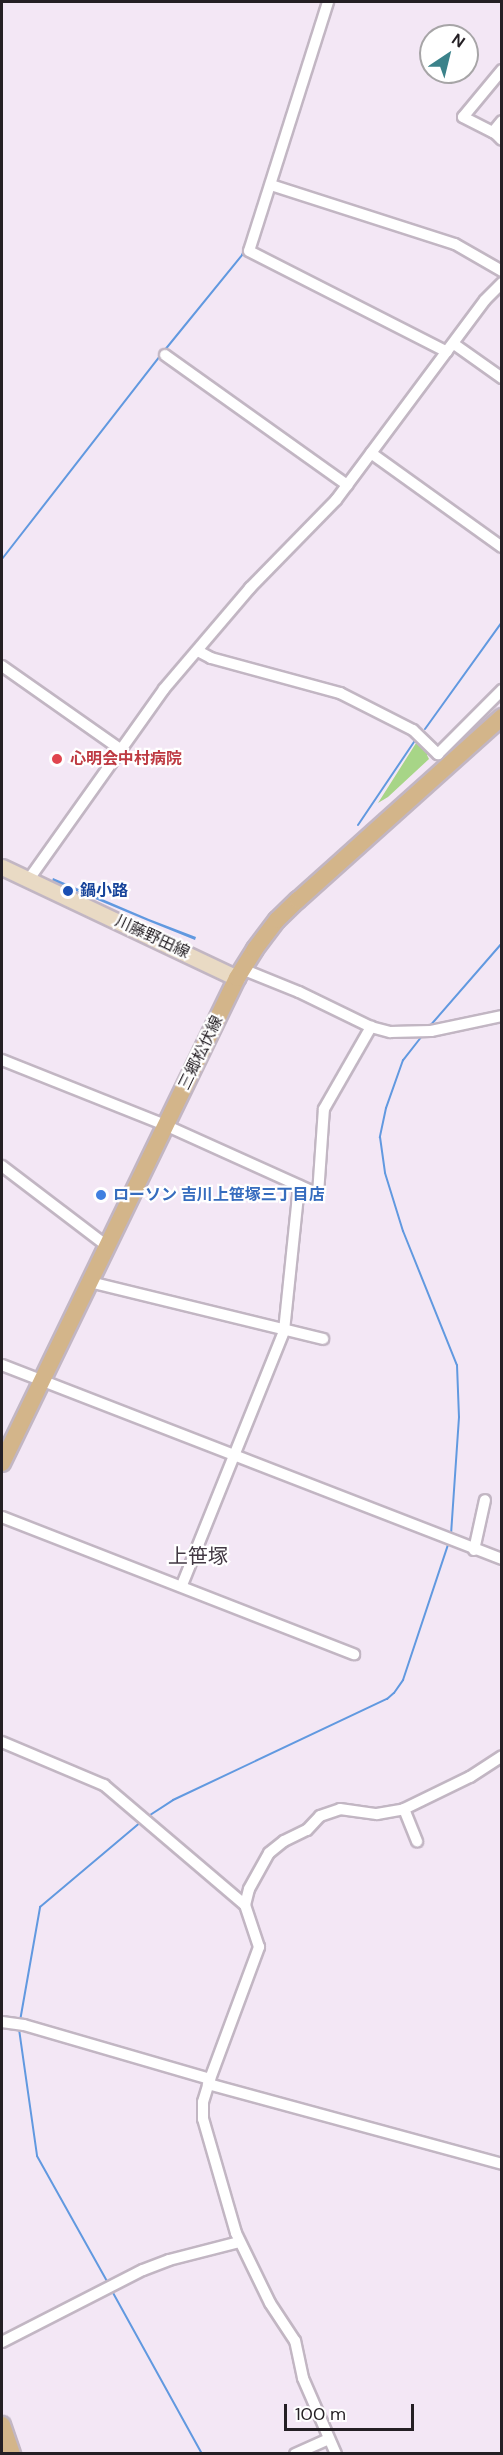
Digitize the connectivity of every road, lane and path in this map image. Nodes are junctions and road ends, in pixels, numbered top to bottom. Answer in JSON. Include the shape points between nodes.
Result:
{"nodes":[{"id":1,"x":328,"y":2,"type":"edge"},
{"id":2,"x":501,"y":70,"type":"edge"},
{"id":3,"x":501,"y":121,"type":"edge"},
{"id":4,"x":497,"y":136,"type":"edge"},
{"id":5,"x":271,"y":185,"type":"junction"},
{"id":6,"x":501,"y":271,"type":"edge"},
{"id":7,"x":501,"y":283,"type":"edge"},
{"id":8,"x":450,"y":348,"type":"junction"},
{"id":9,"x":165,"y":355,"type":"dead end"},
{"id":10,"x":501,"y":378,"type":"edge"},
{"id":11,"x":371,"y":453,"type":"junction"},
{"id":12,"x":347,"y":485,"type":"junction"},
{"id":13,"x":501,"y":547,"type":"edge"},
{"id":14,"x":198,"y":651,"type":"junction"},
{"id":15,"x":2,"y":666,"type":"edge"},
{"id":16,"x":501,"y":690,"type":"edge"},
{"id":17,"x":501,"y":717,"type":"edge"},
{"id":18,"x":120,"y":749,"type":"junction"},
{"id":19,"x":2,"y":867,"type":"edge"},
{"id":20,"x":28,"y":879,"type":"junction"},
{"id":21,"x":240,"y":974,"type":"junction"},
{"id":22,"x":501,"y":1016,"type":"edge"},
{"id":23,"x":371,"y":1027,"type":"junction"},
{"id":24,"x":2,"y":1060,"type":"edge"},
{"id":25,"x":165,"y":1125,"type":"junction"},
{"id":26,"x":2,"y":1166,"type":"edge"},
{"id":27,"x":299,"y":1186,"type":"junction"},
{"id":28,"x":107,"y":1246,"type":"junction"},
{"id":29,"x":90,"y":1282,"type":"junction"},
{"id":30,"x":284,"y":1331,"type":"junction"},
{"id":31,"x":323,"y":1339,"type":"dead end"},
{"id":32,"x":2,"y":1365,"type":"edge"},
{"id":33,"x":42,"y":1381,"type":"junction"},
{"id":34,"x":235,"y":1456,"type":"junction"},
{"id":35,"x":2,"y":1463,"type":"edge"},
{"id":36,"x":485,"y":1500,"type":"dead end"},
{"id":37,"x":2,"y":1517,"type":"edge"},
{"id":38,"x":474,"y":1550,"type":"junction"},
{"id":39,"x":501,"y":1559,"type":"edge"},
{"id":40,"x":182,"y":1585,"type":"junction"},
{"id":41,"x":354,"y":1654,"type":"dead end"},
{"id":42,"x":2,"y":1742,"type":"edge"},
{"id":43,"x":501,"y":1756,"type":"edge"},
{"id":44,"x":404,"y":1809,"type":"junction"},
{"id":45,"x":415,"y":1839,"type":"dead end"},
{"id":46,"x":245,"y":1905,"type":"junction"},
{"id":47,"x":2,"y":2022,"type":"edge"},
{"id":48,"x":209,"y":2081,"type":"junction"},
{"id":49,"x":501,"y":2164,"type":"edge"},
{"id":50,"x":240,"y":2242,"type":"junction"},
{"id":51,"x":2,"y":2342,"type":"edge"},
{"id":52,"x":2,"y":2425,"type":"edge"},
{"id":53,"x":328,"y":2439,"type":"junction"},
{"id":54,"x":12,"y":2454,"type":"edge"},
{"id":55,"x":295,"y":2454,"type":"edge"},
{"id":56,"x":336,"y":2454,"type":"edge"}],
"edges":[{"from":1,"to":5,"type":"street"},
{"from":2,"to":4,"type":"street","via":[[463,117]]},
{"from":3,"to":4,"type":"street"},
{"from":5,"to":6,"type":"street","via":[[455,244]]},
{"from":5,"to":8,"type":"street","via":[[249,251]]},
{"from":7,"to":8,"type":"street"},
{"from":8,"to":10,"type":"street"},
{"from":8,"to":11,"type":"street"},
{"from":9,"to":12,"type":"street"},
{"from":11,"to":12,"type":"street"},
{"from":11,"to":13,"type":"street"},
{"from":12,"to":14,"type":"street"},
{"from":14,"to":16,"type":"street","via":[[211,658],[340,693],[413,730],[438,754]]},
{"from":14,"to":18,"type":"street"},
{"from":15,"to":18,"type":"street"},
{"from":17,"to":21,"type":"main road","name":"三郷松伏線","via":[[277,920]]},
{"from":18,"to":20,"type":"street"},
{"from":19,"to":20,"type":"main road","name":"川藤野田線"},
{"from":20,"to":21,"type":"main road","name":"川藤野田線"},
{"from":21,"to":23,"type":"street","via":[[299,992]]},
{"from":21,"to":25,"type":"main road","name":"三郷松伏線"},
{"from":22,"to":23,"type":"street","via":[[409,1033]]},
{"from":23,"to":27,"type":"street","via":[[324,1109],[318,1194]]},
{"from":24,"to":25,"type":"street"},
{"from":25,"to":27,"type":"street"},
{"from":25,"to":28,"type":"main road","name":"三郷松伏線"},
{"from":26,"to":28,"type":"street"},
{"from":27,"to":30,"type":"street"},
{"from":28,"to":29,"type":"main road","name":"三郷松伏線"},
{"from":29,"to":30,"type":"street"},
{"from":29,"to":33,"type":"main road","name":"三郷松伏線"},
{"from":30,"to":31,"type":"street"},
{"from":30,"to":34,"type":"street"},
{"from":32,"to":33,"type":"street"},
{"from":33,"to":34,"type":"street"},
{"from":33,"to":35,"type":"main road","name":"三郷松伏線"},
{"from":34,"to":38,"type":"street"},
{"from":34,"to":40,"type":"street"},
{"from":36,"to":38,"type":"street"},
{"from":37,"to":40,"type":"street"},
{"from":38,"to":39,"type":"street"},
{"from":40,"to":41,"type":"street"},
{"from":42,"to":46,"type":"street","via":[[104,1785]]},
{"from":43,"to":44,"type":"street","via":[[470,1777]]},
{"from":44,"to":45,"type":"street"},
{"from":44,"to":46,"type":"street","via":[[377,1814],[340,1809],[320,1816],[307,1830],[270,1853],[249,1889]]},
{"from":46,"to":48,"type":"street","via":[[258,1938],[257,1954]]},
{"from":47,"to":48,"type":"street","via":[[24,2025]]},
{"from":48,"to":49,"type":"street","via":[[240,2094]]},
{"from":48,"to":50,"type":"street","via":[[203,2119]]},
{"from":50,"to":51,"type":"street","via":[[142,2270]]},
{"from":50,"to":53,"type":"street","via":[[274,2310],[295,2341],[303,2378]]},
{"from":52,"to":54,"type":"main road"},
{"from":53,"to":55,"type":"street"},
{"from":53,"to":56,"type":"street"}]}
